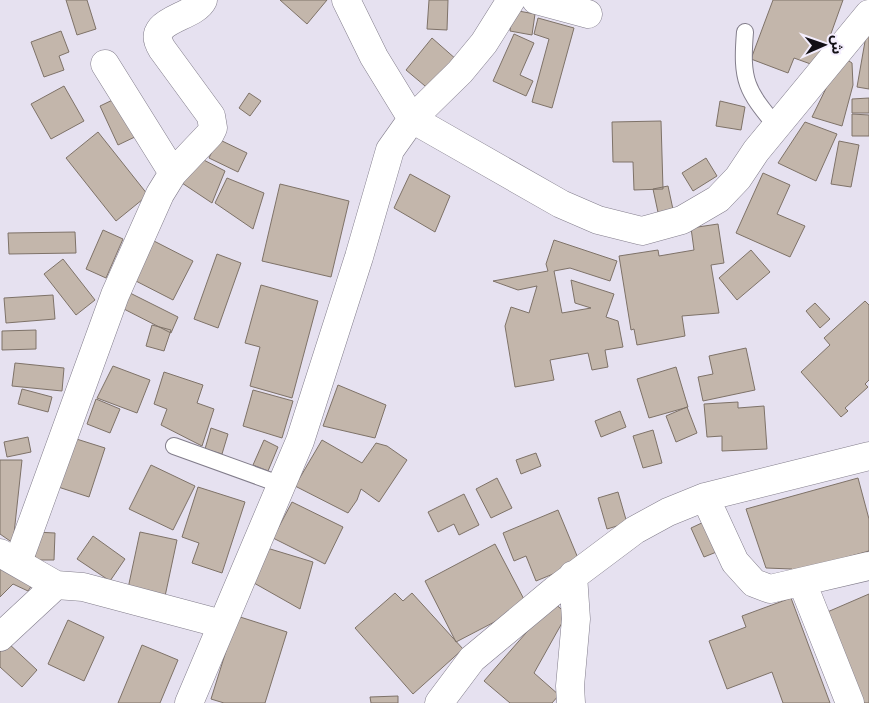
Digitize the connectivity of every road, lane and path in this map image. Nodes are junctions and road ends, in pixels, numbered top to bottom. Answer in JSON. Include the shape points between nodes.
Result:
{"nodes":[{"id":1,"x":203,"y":0,"type":"edge"},
{"id":2,"x":346,"y":0,"type":"edge"},
{"id":3,"x":511,"y":0,"type":"edge"},
{"id":4,"x":536,"y":0,"type":"edge"},
{"id":5,"x":588,"y":14,"type":"dead end"},
{"id":6,"x":869,"y":14,"type":"edge"},
{"id":7,"x":745,"y":32,"type":"dead end"},
{"id":8,"x":105,"y":64,"type":"dead end"},
{"id":9,"x":412,"y":119,"type":"junction"},
{"id":10,"x":777,"y":127,"type":"junction"},
{"id":11,"x":173,"y":173,"type":"junction"},
{"id":12,"x":174,"y":446,"type":"dead end"},
{"id":13,"x":869,"y":456,"type":"edge"},
{"id":14,"x":282,"y":485,"type":"junction"},
{"id":15,"x":704,"y":497,"type":"junction"},
{"id":16,"x":9,"y":557,"type":"edge"},
{"id":17,"x":869,"y":566,"type":"edge"},
{"id":18,"x":574,"y":575,"type":"junction"},
{"id":19,"x":802,"y":582,"type":"junction"},
{"id":20,"x":56,"y":585,"type":"junction"},
{"id":21,"x":222,"y":624,"type":"junction"},
{"id":22,"x":0,"y":637,"type":"edge"},
{"id":23,"x":189,"y":703,"type":"edge"},
{"id":24,"x":439,"y":703,"type":"edge"},
{"id":25,"x":571,"y":703,"type":"edge"},
{"id":26,"x":850,"y":703,"type":"edge"}],
"edges":[{"from":1,"to":11,"type":"street","via":[[196,9],[165,24],[158,33],[162,49],[213,122],[210,134]]},
{"from":2,"to":9,"type":"street","via":[[374,57]]},
{"from":3,"to":9,"type":"street","via":[[460,72]]},
{"from":4,"to":5,"type":"street"},
{"from":6,"to":10,"type":"street"},
{"from":7,"to":10,"type":"lane","via":[[742,64],[746,80],[752,95]]},
{"from":8,"to":11,"type":"street"},
{"from":9,"to":10,"type":"street","via":[[560,204],[598,220],[642,231],[682,220],[718,199]]},
{"from":9,"to":14,"type":"street","via":[[390,150],[300,441]]},
{"from":11,"to":16,"type":"street","via":[[160,194],[115,295]]},
{"from":12,"to":14,"type":"lane"},
{"from":13,"to":15,"type":"street"},
{"from":14,"to":21,"type":"street"},
{"from":15,"to":18,"type":"street","via":[[635,530]]},
{"from":15,"to":19,"type":"street","via":[[735,562],[754,583],[770,589]]},
{"from":16,"to":20,"type":"street"},
{"from":17,"to":19,"type":"street"},
{"from":18,"to":24,"type":"street","via":[[472,659]]},
{"from":18,"to":25,"type":"street","via":[[576,619]]},
{"from":19,"to":26,"type":"street"},
{"from":20,"to":21,"type":"street","via":[[83,587]]},
{"from":20,"to":22,"type":"street"},
{"from":21,"to":23,"type":"street"}]}
